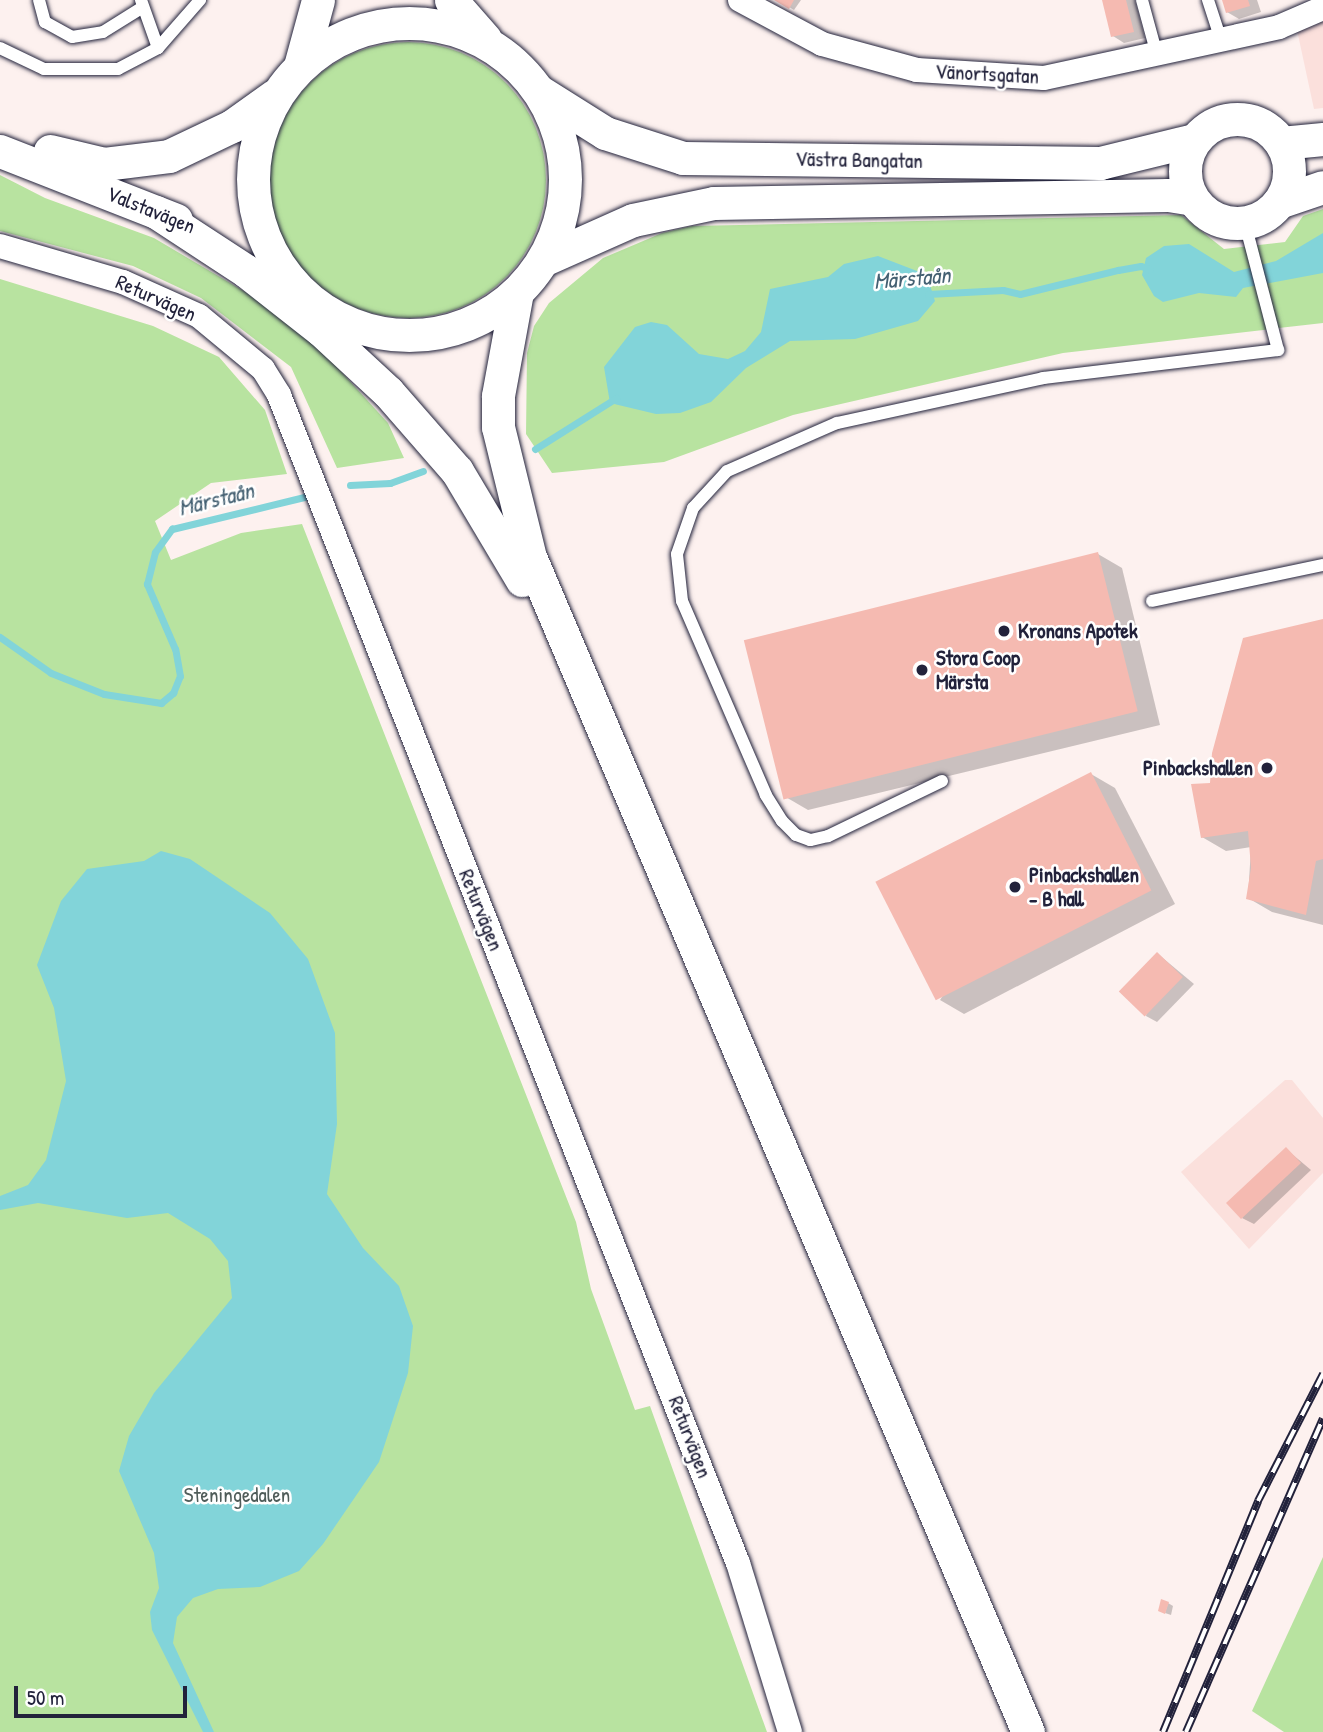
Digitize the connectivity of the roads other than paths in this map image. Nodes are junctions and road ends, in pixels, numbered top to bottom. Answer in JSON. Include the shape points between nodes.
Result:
{"nodes":[{"id":1,"x":39,"y":0,"type":"edge"},
{"id":2,"x":201,"y":0,"type":"edge"},
{"id":3,"x":317,"y":0,"type":"edge"},
{"id":4,"x":451,"y":0,"type":"edge"},
{"id":5,"x":1142,"y":0,"type":"edge"},
{"id":6,"x":1209,"y":0,"type":"edge"},
{"id":7,"x":746,"y":2,"type":"edge"},
{"id":8,"x":142,"y":4,"type":"edge"},
{"id":9,"x":1323,"y":8,"type":"edge"},
{"id":10,"x":1221,"y":40,"type":"junction"},
{"id":11,"x":489,"y":44,"type":"junction"},
{"id":12,"x":0,"y":48,"type":"edge"},
{"id":13,"x":158,"y":48,"type":"junction"},
{"id":14,"x":1157,"y":55,"type":"junction"},
{"id":15,"x":300,"y":66,"type":"junction"},
{"id":16,"x":538,"y":90,"type":"junction"},
{"id":17,"x":276,"y":94,"type":"junction"},
{"id":18,"x":0,"y":128,"type":"edge"},
{"id":19,"x":1323,"y":139,"type":"edge"},
{"id":20,"x":1194,"y":140,"type":"junction"},
{"id":21,"x":1281,"y":143,"type":"junction"},
{"id":22,"x":0,"y":151,"type":"edge"},
{"id":23,"x":1323,"y":187,"type":"edge"},
{"id":24,"x":1192,"y":198,"type":"junction"},
{"id":25,"x":1279,"y":202,"type":"junction"},
{"id":26,"x":156,"y":212,"type":"junction"},
{"id":27,"x":1250,"y":238,"type":"junction"},
{"id":28,"x":0,"y":246,"type":"edge"},
{"id":29,"x":543,"y":260,"type":"junction"},
{"id":30,"x":294,"y":285,"type":"junction"},
{"id":31,"x":517,"y":292,"type":"junction"},
{"id":32,"x":342,"y":320,"type":"junction"},
{"id":33,"x":530,"y":557,"type":"junction"},
{"id":34,"x":1323,"y":565,"type":"edge"},
{"id":35,"x":1152,"y":601,"type":"dead end"},
{"id":36,"x":582,"y":689,"type":"junction"},
{"id":37,"x":942,"y":781,"type":"dead end"},
{"id":38,"x":790,"y":1732,"type":"edge"},
{"id":39,"x":1028,"y":1732,"type":"edge"}],
"edges":[{"from":1,"to":8,"type":"lane","via":[[45,22],[72,37],[103,32]]},
{"from":2,"to":13,"type":"lane"},
{"from":3,"to":15,"type":"street"},
{"from":4,"to":11,"type":"street"},
{"from":5,"to":14,"type":"lane"},
{"from":6,"to":10,"type":"lane"},
{"from":7,"to":14,"type":"street","name":"Vänortsgatan","via":[[822,44],[917,70],[1044,78]]},
{"from":8,"to":13,"type":"lane"},
{"from":9,"to":10,"type":"street","name":"Vänortsgatan","via":[[1279,27]]},
{"from":10,"to":14,"type":"street","name":"Vänortsgatan"},
{"from":11,"to":15,"type":"street","via":[[447,27],[391,23],[327,45]]},
{"from":11,"to":16,"type":"street"},
{"from":12,"to":13,"type":"lane","via":[[44,69],[63,72],[118,69]]},
{"from":15,"to":17,"type":"street"},
{"from":16,"to":20,"type":"street","name":"Västra Bangatan","via":[[605,133],[683,159],[1100,163]]},
{"from":16,"to":29,"type":"street","via":[[564,156],[565,192],[558,227]]},
{"from":17,"to":18,"type":"street","name":"Valstavägen","via":[[199,144],[135,163],[65,158]]},
{"from":17,"to":30,"type":"street","via":[[255,149],[255,207],[263,236]]},
{"from":19,"to":21,"type":"street"},
{"from":20,"to":21,"type":"street","name":"Västra Bangatan","via":[[1218,123],[1248,120],[1267,128]]},
{"from":20,"to":24,"type":"street","via":[[1185,159],[1185,179]]},
{"from":21,"to":25,"type":"street","via":[[1288,183]]},
{"from":22,"to":26,"type":"street","name":"Valstavägen"},
{"from":23,"to":25,"type":"street"},
{"from":24,"to":27,"type":"street","via":[[1206,213]]},
{"from":24,"to":29,"type":"street","name":"Västra Bangatan","via":[[714,203],[633,220]]},
{"from":25,"to":27,"type":"street","via":[[1264,215]]},
{"from":26,"to":30,"type":"street","name":"Valstavägen","via":[[210,234]]},
{"from":26,"to":36,"type":"street","via":[[246,271],[321,330],[426,431],[482,506]]},
{"from":27,"to":37,"type":"lane","via":[[1278,351],[1043,378],[837,423],[727,471],[693,508],[677,554],[682,601],[766,795],[782,821],[796,835],[810,840],[828,836]]},
{"from":28,"to":38,"type":"street","name":"Returvägen","via":[[123,282],[199,316],[263,369],[279,395],[738,1563]]},
{"from":29,"to":31,"type":"street"},
{"from":30,"to":32,"type":"street","name":"Valstavägen"},
{"from":31,"to":32,"type":"street","via":[[478,319],[434,333],[387,334]]},
{"from":31,"to":33,"type":"street","via":[[498,396],[498,427]]},
{"from":32,"to":33,"type":"street","via":[[458,443],[494,492]]},
{"from":33,"to":36,"type":"street"},
{"from":34,"to":35,"type":"lane"},
{"from":36,"to":39,"type":"street"}]}
